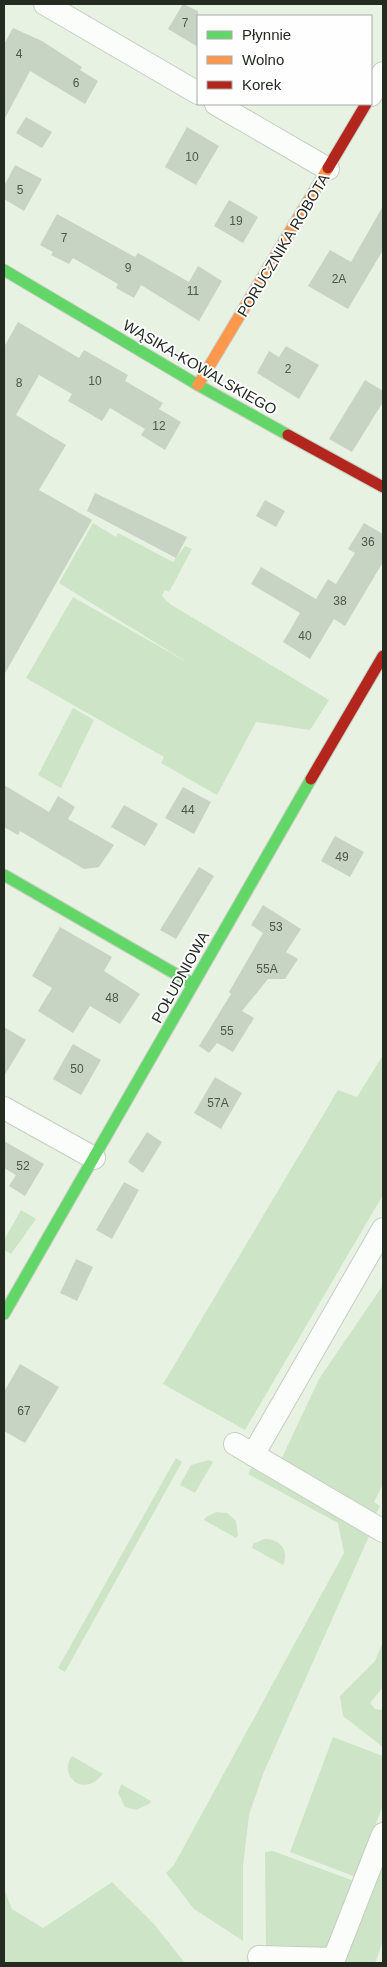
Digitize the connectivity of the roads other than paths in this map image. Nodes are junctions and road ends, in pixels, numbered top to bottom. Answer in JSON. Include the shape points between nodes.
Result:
{"nodes":[{"id":1,"x":45,"y":4,"type":"edge"},
{"id":2,"x":383,"y":73,"type":"edge"},
{"id":3,"x":197,"y":92,"type":"edge"},
{"id":4,"x":372,"y":93,"type":"edge"},
{"id":5,"x":218,"y":105,"type":"edge"},
{"id":6,"x":365,"y":105,"type":"edge"},
{"id":7,"x":328,"y":169,"type":"junction"},
{"id":8,"x":4,"y":270,"type":"edge"},
{"id":9,"x":198,"y":385,"type":"junction"},
{"id":10,"x":383,"y":487,"type":"edge"},
{"id":11,"x":383,"y":656,"type":"edge"},
{"id":12,"x":4,"y":875,"type":"edge"},
{"id":13,"x":193,"y":984,"type":"junction"},
{"id":14,"x":4,"y":1108,"type":"edge"},
{"id":15,"x":94,"y":1158,"type":"junction"},
{"id":16,"x":383,"y":1229,"type":"edge"},
{"id":17,"x":4,"y":1314,"type":"edge"},
{"id":18,"x":383,"y":1531,"type":"edge"},
{"id":19,"x":383,"y":1834,"type":"edge"},
{"id":20,"x":259,"y":1958,"type":"dead end"}],
"edges":[{"from":1,"to":3,"type":"street"},
{"from":2,"to":4,"type":"street"},
{"from":5,"to":7,"type":"street"},
{"from":6,"to":7,"type":"street","name":"PORUCZNIKA ROBOTA"},
{"from":7,"to":9,"type":"street","name":"PORUCZNIKA ROBOTA"},
{"from":8,"to":9,"type":"street","name":"WĄSIKA-KOWALSKIEGO"},
{"from":9,"to":10,"type":"street","name":"WĄSIKA-KOWALSKIEGO"},
{"from":11,"to":13,"type":"street","name":"POŁUDNIOWA"},
{"from":12,"to":13,"type":"street"},
{"from":13,"to":15,"type":"street","name":"POŁUDNIOWA"},
{"from":14,"to":15,"type":"street"},
{"from":15,"to":17,"type":"street","name":"POŁUDNIOWA"},
{"from":16,"to":18,"type":"street","via":[[244,1449]]},
{"from":19,"to":20,"type":"street","via":[[334,1959]]}]}
